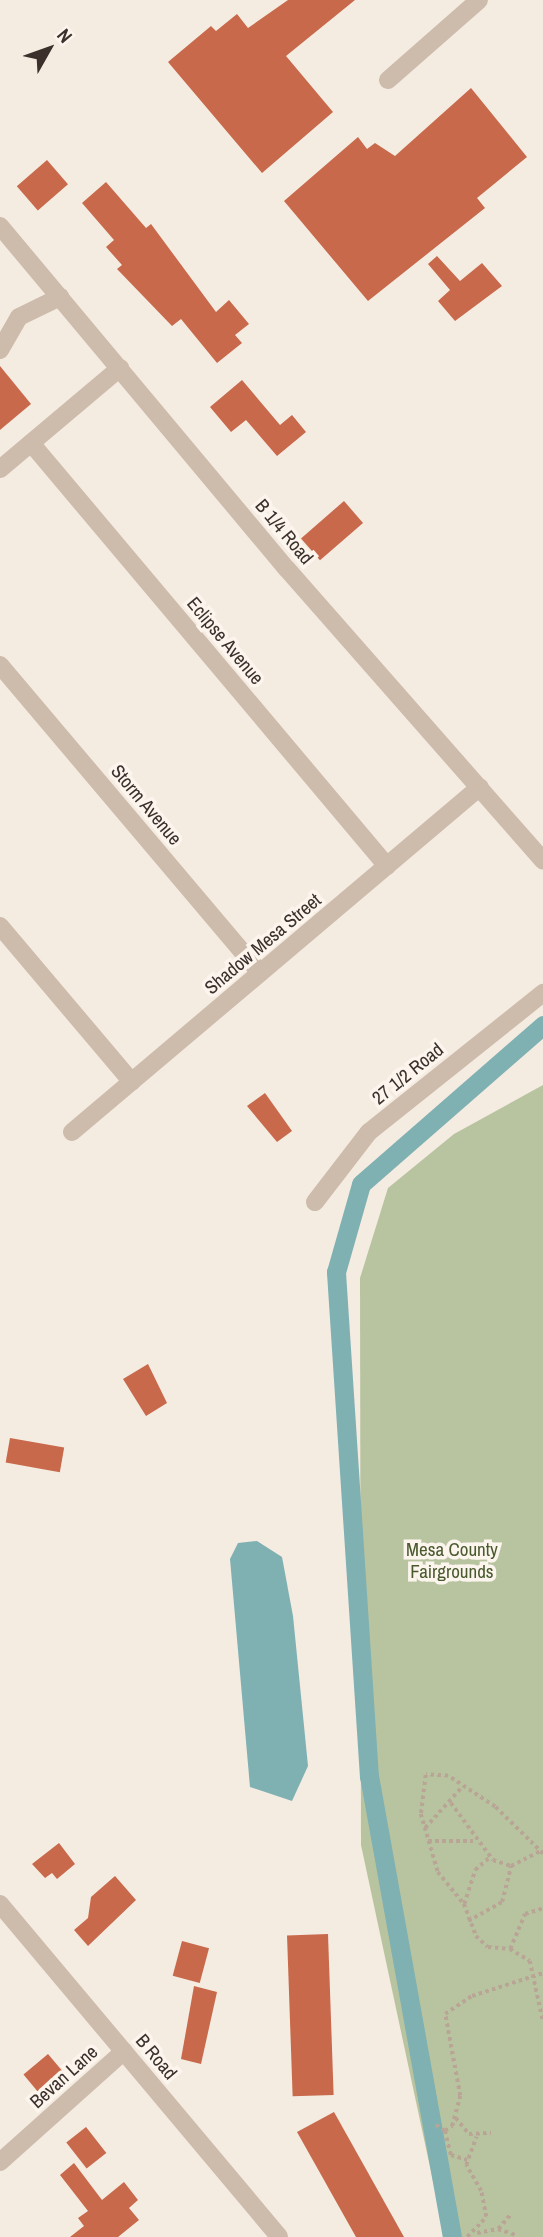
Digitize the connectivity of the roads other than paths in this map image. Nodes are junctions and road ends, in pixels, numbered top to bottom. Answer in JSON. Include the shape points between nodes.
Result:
{"nodes":[{"id":1,"x":479,"y":0,"type":"edge"},
{"id":2,"x":388,"y":80,"type":"dead end"},
{"id":3,"x":0,"y":226,"type":"edge"},
{"id":4,"x":60,"y":297,"type":"junction"},
{"id":5,"x":0,"y":350,"type":"edge"},
{"id":6,"x":120,"y":368,"type":"junction"},
{"id":7,"x":31,"y":443,"type":"junction"},
{"id":8,"x":0,"y":470,"type":"edge"},
{"id":9,"x":0,"y":665,"type":"edge"},
{"id":10,"x":480,"y":787,"type":"junction"},
{"id":11,"x":543,"y":860,"type":"edge"},
{"id":12,"x":387,"y":866,"type":"junction"},
{"id":13,"x":0,"y":926,"type":"edge"},
{"id":14,"x":260,"y":973,"type":"junction"},
{"id":15,"x":543,"y":993,"type":"edge"},
{"id":16,"x":132,"y":1082,"type":"junction"},
{"id":17,"x":72,"y":1132,"type":"dead end"},
{"id":18,"x":315,"y":1202,"type":"dead end"},
{"id":19,"x":0,"y":1903,"type":"edge"},
{"id":20,"x":124,"y":2051,"type":"junction"},
{"id":21,"x":0,"y":2162,"type":"edge"},
{"id":22,"x":279,"y":2237,"type":"edge"}],
"edges":[{"from":1,"to":2,"type":"street"},
{"from":3,"to":4,"type":"street","name":"B 1/4 Road"},
{"from":4,"to":5,"type":"street","via":[[19,317]]},
{"from":4,"to":6,"type":"street","name":"B 1/4 Road"},
{"from":6,"to":7,"type":"street"},
{"from":6,"to":10,"type":"street","name":"B 1/4 Road"},
{"from":7,"to":8,"type":"street"},
{"from":7,"to":12,"type":"street","name":"Eclipse Avenue"},
{"from":9,"to":14,"type":"street","name":"Storm Avenue"},
{"from":10,"to":11,"type":"street","name":"B 1/4 Road"},
{"from":10,"to":12,"type":"street","name":"Shadow Mesa Street"},
{"from":12,"to":14,"type":"street","name":"Shadow Mesa Street"},
{"from":13,"to":16,"type":"street"},
{"from":14,"to":16,"type":"street","name":"Shadow Mesa Street"},
{"from":15,"to":18,"type":"street","name":"27 1/2 Road","via":[[369,1132]]},
{"from":16,"to":17,"type":"street","name":"Shadow Mesa Street"},
{"from":19,"to":20,"type":"street","name":"B Road"},
{"from":20,"to":21,"type":"street","name":"Bevan Lane"},
{"from":20,"to":22,"type":"street","name":"B Road"}]}
